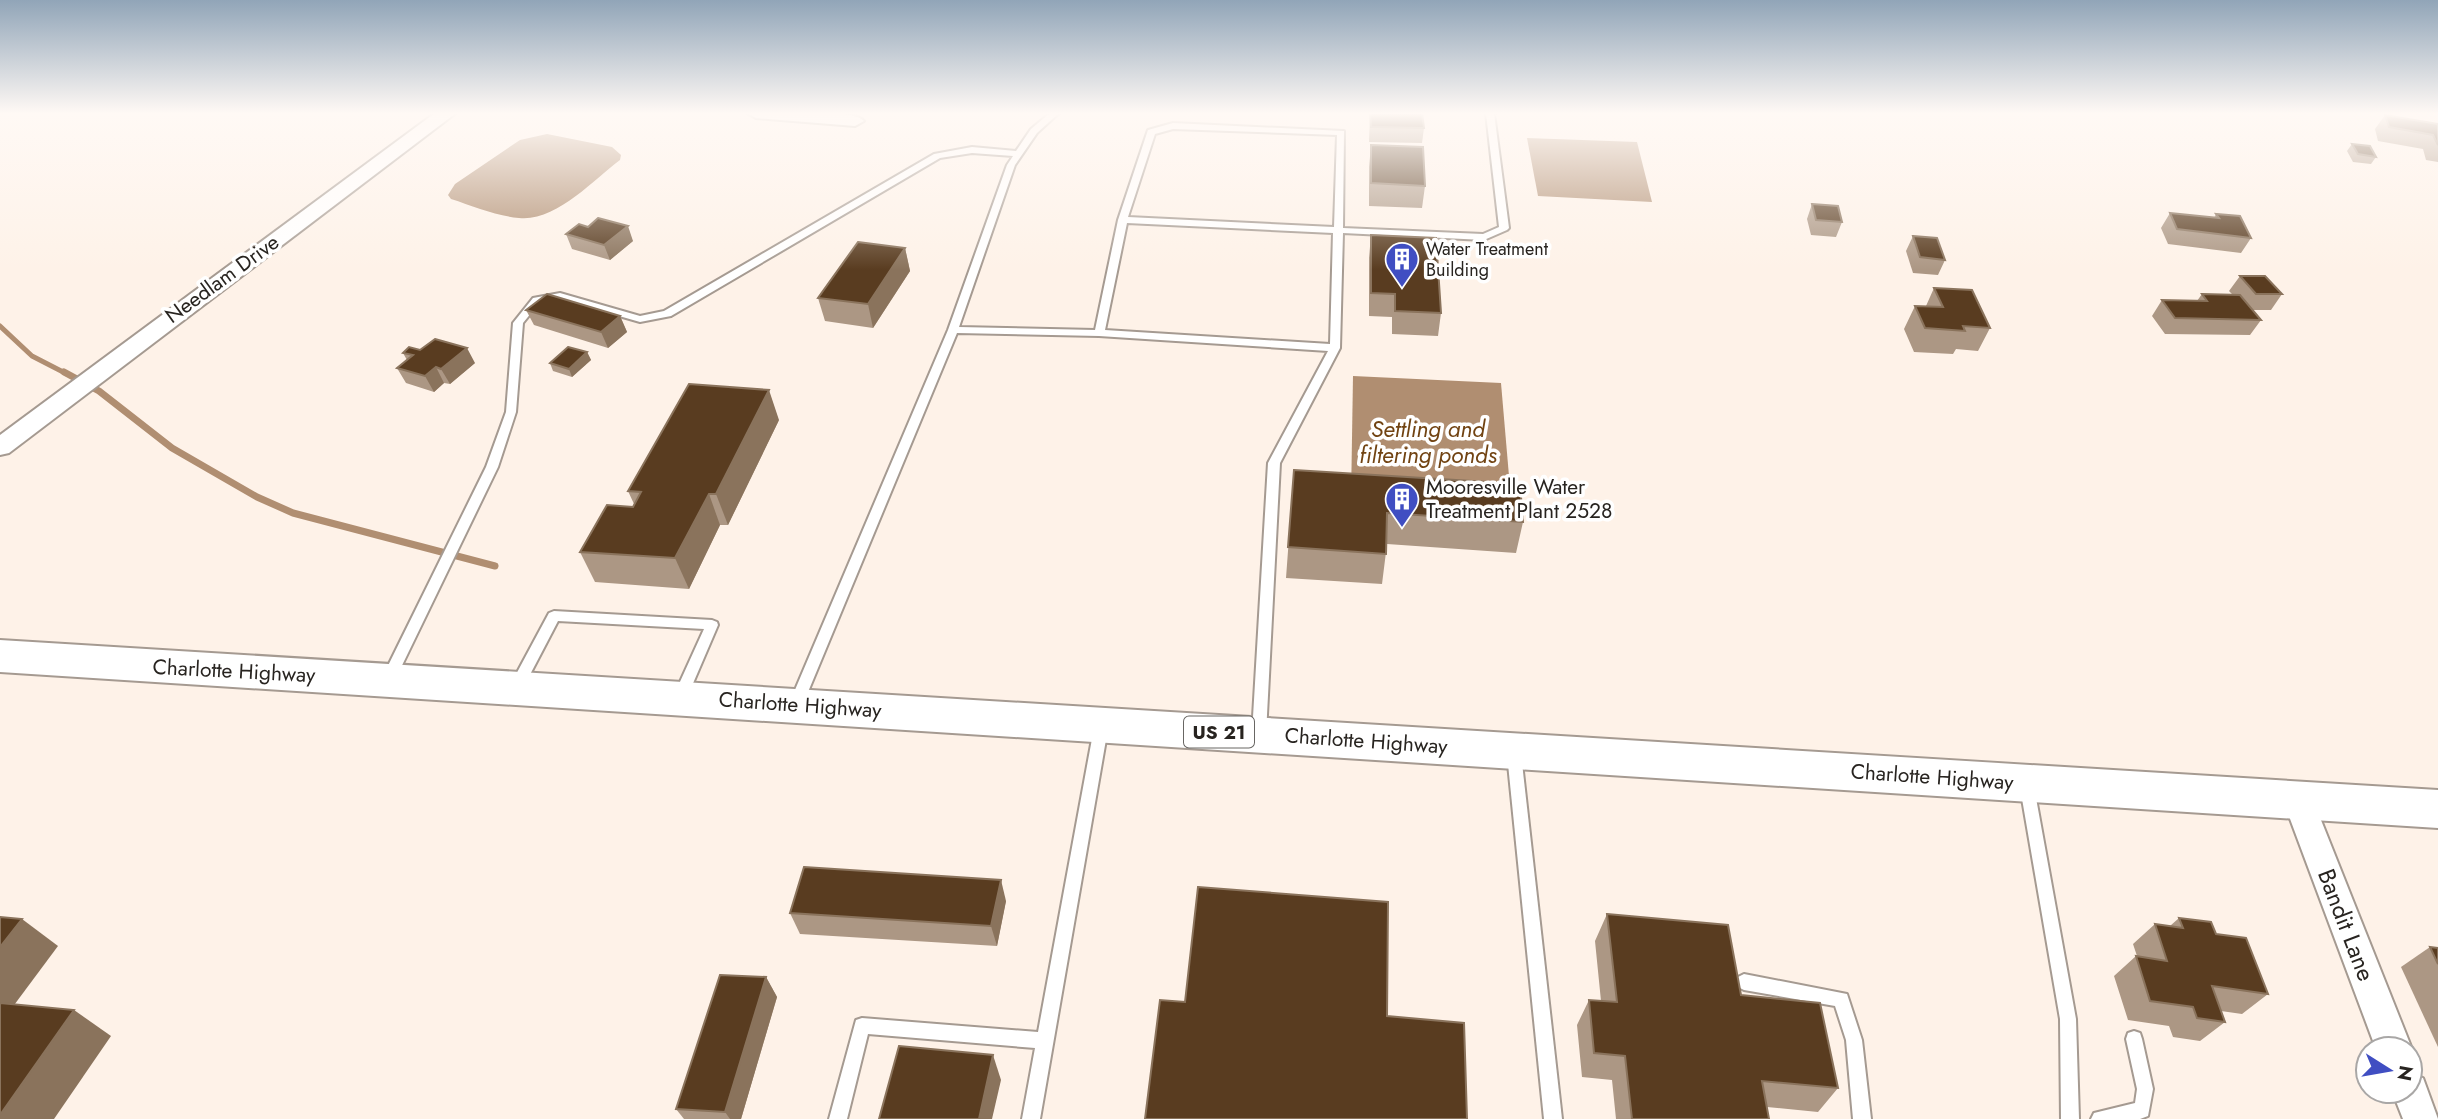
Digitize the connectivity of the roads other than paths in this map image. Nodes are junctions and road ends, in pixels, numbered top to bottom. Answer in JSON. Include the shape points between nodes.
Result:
{"nodes":[{"id":1,"x":376,"y":165,"type":"edge"},
{"id":2,"x":921,"y":165,"type":"edge"},
{"id":3,"x":1011,"y":165,"type":"edge"},
{"id":4,"x":1140,"y":165,"type":"edge"},
{"id":5,"x":1340,"y":165,"type":"edge"},
{"id":6,"x":1496,"y":165,"type":"edge"},
{"id":7,"x":1123,"y":220,"type":"junction"},
{"id":8,"x":1338,"y":230,"type":"junction"},
{"id":9,"x":953,"y":330,"type":"junction"},
{"id":10,"x":1099,"y":333,"type":"junction"},
{"id":11,"x":1335,"y":348,"type":"junction"},
{"id":12,"x":0,"y":447,"type":"edge"},
{"id":13,"x":0,"y":656,"type":"edge"},
{"id":14,"x":388,"y":680,"type":"junction"},
{"id":15,"x":516,"y":688,"type":"junction"},
{"id":16,"x":681,"y":698,"type":"junction"},
{"id":17,"x":796,"y":705,"type":"junction"},
{"id":18,"x":1102,"y":724,"type":"junction"},
{"id":19,"x":1259,"y":734,"type":"junction"},
{"id":20,"x":1513,"y":750,"type":"junction"},
{"id":21,"x":2026,"y":783,"type":"junction"},
{"id":22,"x":2298,"y":800,"type":"junction"},
{"id":23,"x":2436,"y":812,"type":"edge"},
{"id":24,"x":1744,"y":982,"type":"dead end"},
{"id":25,"x":2389,"y":1035,"type":"edge"},
{"id":26,"x":2134,"y":1040,"type":"dead end"},
{"id":27,"x":1045,"y":1041,"type":"junction"},
{"id":28,"x":838,"y":1119,"type":"edge"},
{"id":29,"x":1031,"y":1119,"type":"edge"},
{"id":30,"x":1553,"y":1119,"type":"edge"},
{"id":31,"x":1862,"y":1119,"type":"edge"},
{"id":32,"x":2070,"y":1119,"type":"edge"},
{"id":33,"x":2100,"y":1119,"type":"edge"}],
"edges":[{"from":1,"to":12,"type":"street","name":"Needlam Drive"},
{"from":2,"to":14,"type":"lane","via":[[667,314],[640,319],[560,296],[537,300],[518,323],[511,412],[492,467]]},
{"from":3,"to":9,"type":"lane"},
{"from":4,"to":7,"type":"lane"},
{"from":5,"to":8,"type":"lane"},
{"from":6,"to":8,"type":"lane","via":[[1504,228],[1483,237]]},
{"from":7,"to":8,"type":"lane"},
{"from":7,"to":10,"type":"lane"},
{"from":8,"to":11,"type":"lane"},
{"from":9,"to":10,"type":"lane"},
{"from":9,"to":17,"type":"lane"},
{"from":10,"to":11,"type":"lane"},
{"from":11,"to":19,"type":"lane","via":[[1274,463]]},
{"from":13,"to":14,"type":"main road","name":"Charlotte Highway","number":"US 21"},
{"from":14,"to":15,"type":"main road","name":"Charlotte Highway","number":"US 21"},
{"from":15,"to":16,"type":"main road","name":"Charlotte Highway","number":"US 21"},
{"from":15,"to":16,"type":"lane","via":[[554,617],[712,625]]},
{"from":16,"to":17,"type":"main road","name":"Charlotte Highway","number":"US 21"},
{"from":17,"to":18,"type":"main road","name":"Charlotte Highway","number":"US 21"},
{"from":18,"to":19,"type":"main road","name":"Charlotte Highway","number":"US 21"},
{"from":18,"to":27,"type":"lane"},
{"from":19,"to":20,"type":"main road","name":"Charlotte Highway","number":"US 21"},
{"from":20,"to":21,"type":"main road","name":"Charlotte Highway","number":"US 21"},
{"from":20,"to":30,"type":"lane"},
{"from":21,"to":22,"type":"main road","name":"Charlotte Highway","number":"US 21"},
{"from":21,"to":32,"type":"lane","via":[[2068,1019]]},
{"from":22,"to":23,"type":"main road","name":"Charlotte Highway","number":"US 21"},
{"from":22,"to":25,"type":"street","name":"Bandit Lane"},
{"from":24,"to":31,"type":"lane","via":[[1841,999],[1854,1040]]},
{"from":26,"to":33,"type":"lane","via":[[2145,1089],[2142,1110]]},
{"from":27,"to":28,"type":"lane","via":[[862,1026]]},
{"from":27,"to":29,"type":"lane"}]}
